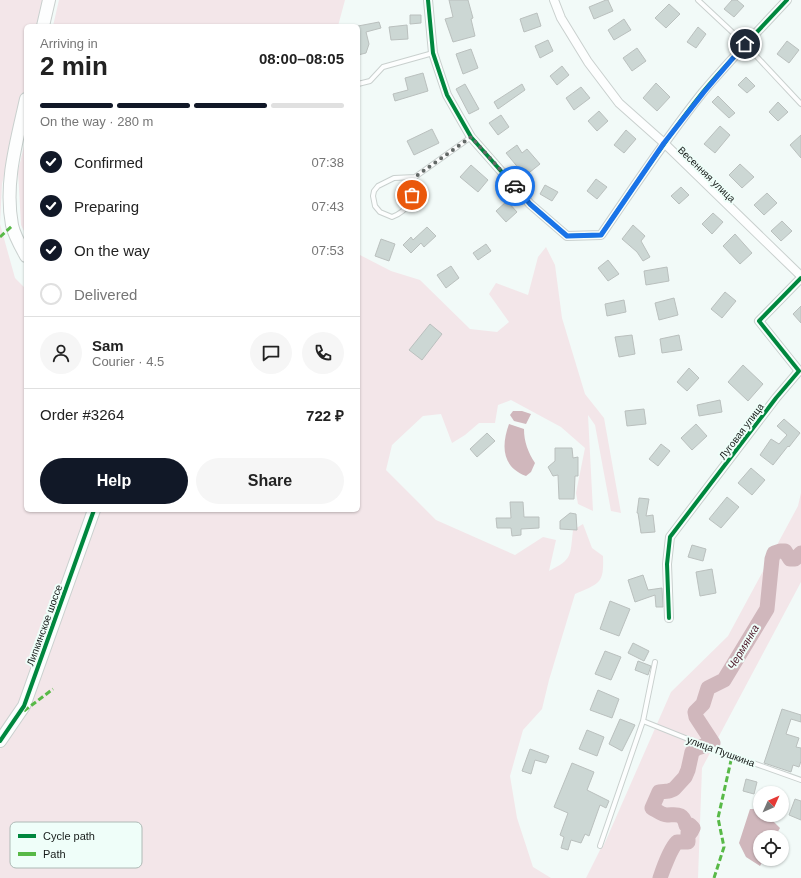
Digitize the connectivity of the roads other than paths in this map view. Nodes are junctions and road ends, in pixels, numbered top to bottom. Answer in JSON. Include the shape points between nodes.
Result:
{"nodes":[{"id":1,"x":49,"y":0,"type":"edge"},
{"id":2,"x":428,"y":0,"type":"edge"},
{"id":3,"x":554,"y":0,"type":"edge"},
{"id":4,"x":698,"y":0,"type":"edge"},
{"id":5,"x":787,"y":0,"type":"edge"},
{"id":6,"x":43,"y":24,"type":"edge"},
{"id":7,"x":745,"y":44,"type":"junction"},
{"id":8,"x":433,"y":53,"type":"junction"},
{"id":9,"x":360,"y":84,"type":"edge"},
{"id":10,"x":801,"y":104,"type":"edge"},
{"id":11,"x":24,"y":109,"type":"edge"},
{"id":12,"x":471,"y":137,"type":"junction"},
{"id":13,"x":664,"y":143,"type":"junction"},
{"id":14,"x":415,"y":177,"type":"junction"},
{"id":15,"x":24,"y":252,"type":"edge"},
{"id":16,"x":801,"y":277,"type":"edge"},
{"id":17,"x":93,"y":512,"type":"edge"},
{"id":18,"x":669,"y":618,"type":"dead end"},
{"id":19,"x":655,"y":662,"type":"dead end"},
{"id":20,"x":643,"y":722,"type":"junction"},
{"id":21,"x":0,"y":741,"type":"edge"},
{"id":22,"x":801,"y":780,"type":"edge"},
{"id":23,"x":600,"y":846,"type":"dead end"}],
"edges":[{"from":1,"to":6,"type":"street"},
{"from":2,"to":8,"type":"street"},
{"from":3,"to":13,"type":"street","name":"Весенняя улица","via":[[561,18],[588,62],[615,97]]},
{"from":4,"to":7,"type":"lane"},
{"from":5,"to":7,"type":"street"},
{"from":7,"to":10,"type":"lane"},
{"from":7,"to":13,"type":"street"},
{"from":8,"to":9,"type":"lane","via":[[383,67],[370,81]]},
{"from":8,"to":12,"type":"street","via":[[447,95]]},
{"from":11,"to":15,"type":"street","via":[[11,171],[10,202],[12,226]]},
{"from":12,"to":13,"type":"street","via":[[530,204],[567,236],[601,235]]},
{"from":12,"to":14,"type":"lane"},
{"from":13,"to":16,"type":"street","name":"Весенняя улица"},
{"from":14,"to":14,"type":"lane","via":[[410,203],[406,209],[392,217],[380,212],[375,206],[374,190],[394,178]]},
{"from":16,"to":18,"type":"street","name":"Луговая улица","via":[[759,321],[799,371],[670,537],[667,564]]},
{"from":17,"to":21,"type":"street","name":"Липкинское шоссе","via":[[24,706]]},
{"from":19,"to":20,"type":"lane"},
{"from":20,"to":22,"type":"lane","name":"улица Пушкина"},
{"from":20,"to":23,"type":"lane"}]}
